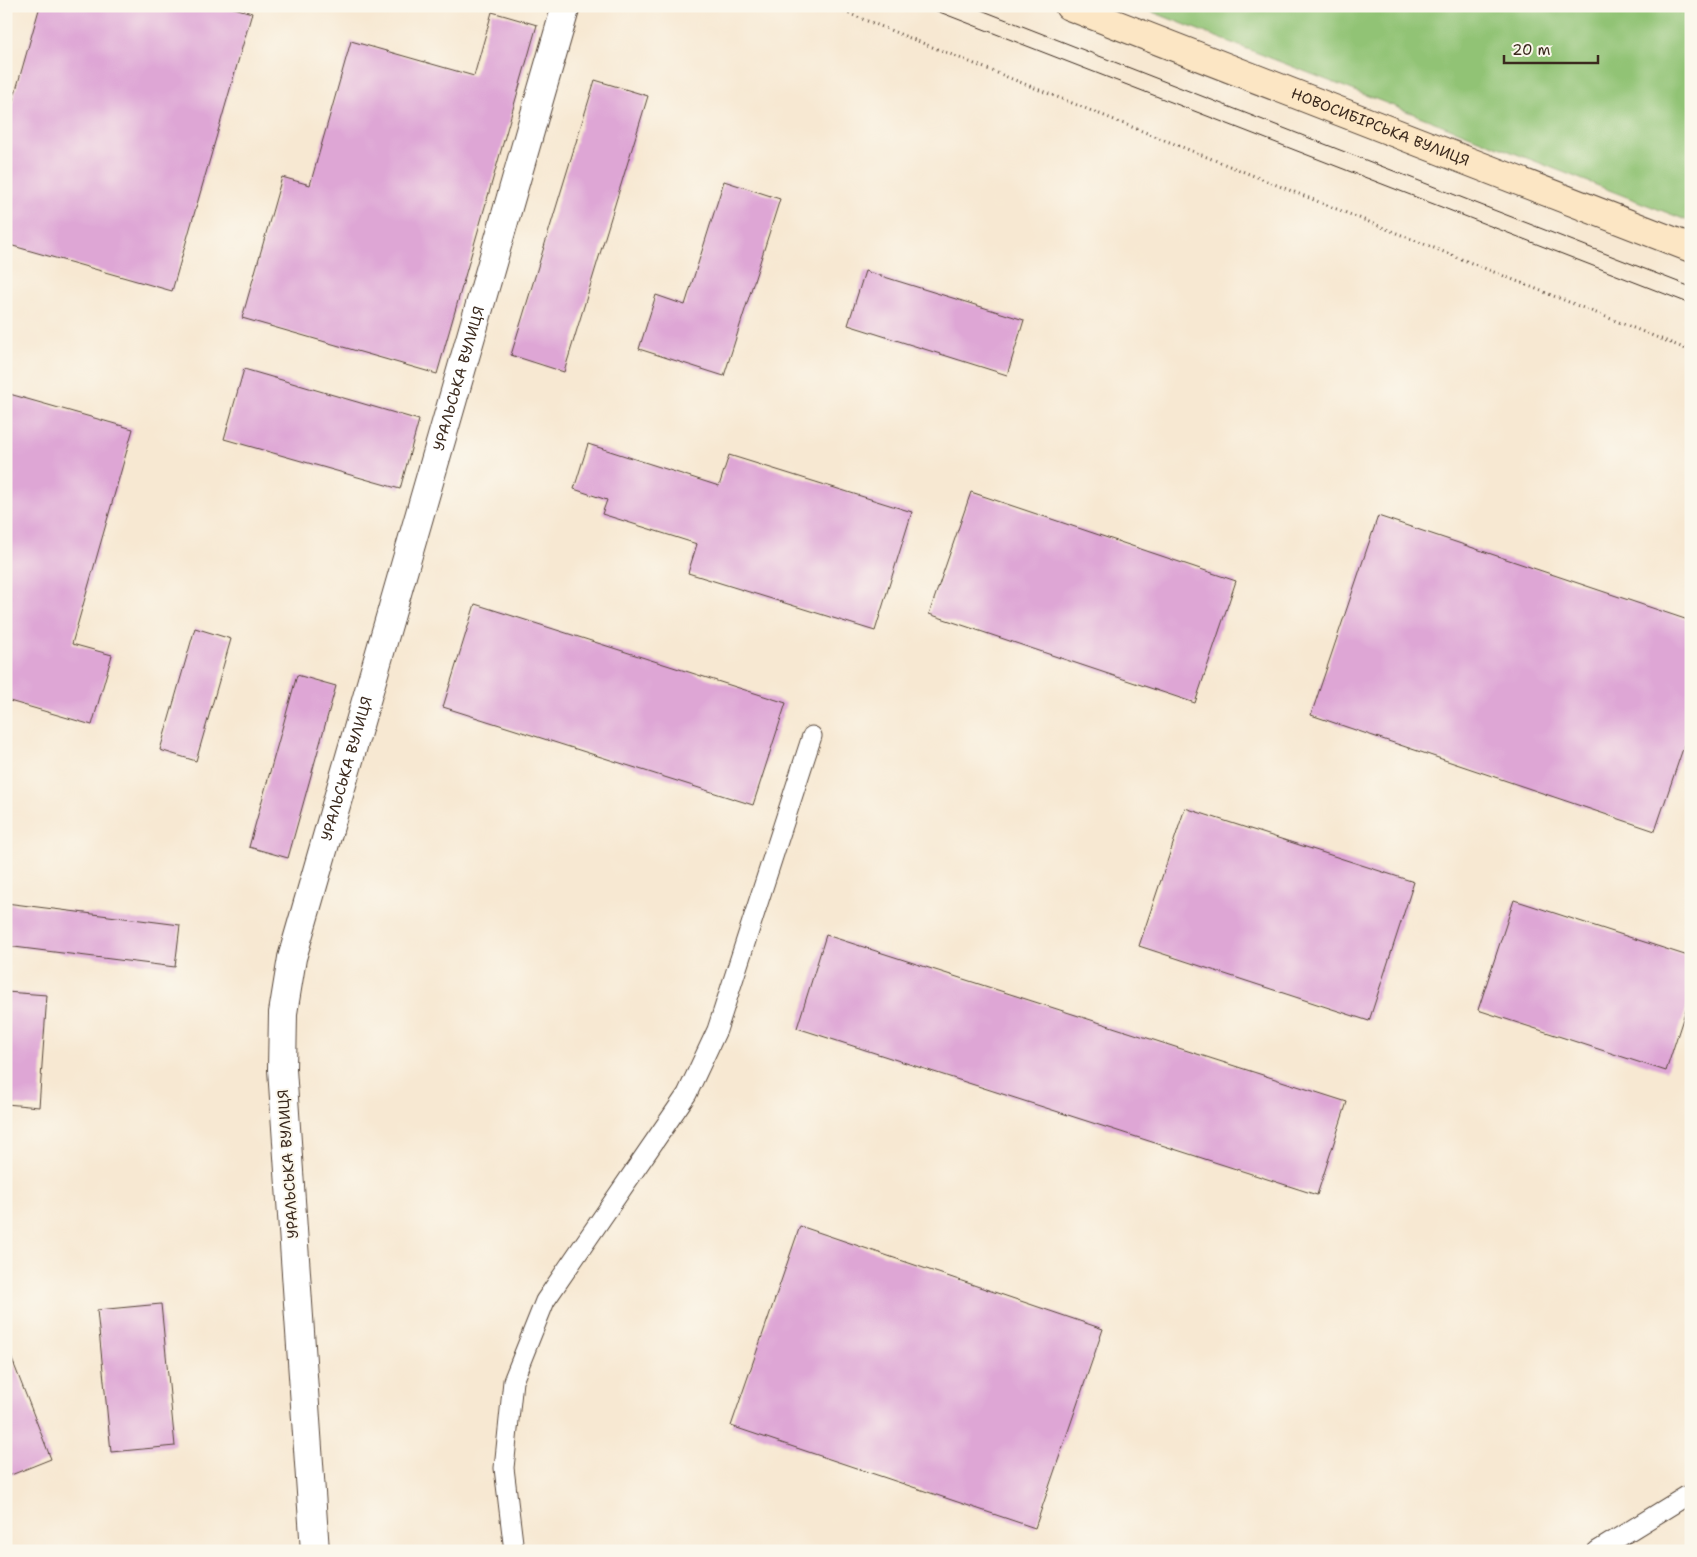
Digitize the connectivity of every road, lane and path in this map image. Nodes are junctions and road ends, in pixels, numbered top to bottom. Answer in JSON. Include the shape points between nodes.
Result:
{"nodes":[{"id":1,"x":566,"y":6,"type":"edge"},
{"id":2,"x":830,"y":6,"type":"edge"},
{"id":3,"x":1069,"y":6,"type":"edge"},
{"id":4,"x":1691,"y":248,"type":"edge"},
{"id":5,"x":1691,"y":351,"type":"edge"},
{"id":6,"x":812,"y":736,"type":"dead end"},
{"id":7,"x":1691,"y":1493,"type":"edge"},
{"id":8,"x":315,"y":1551,"type":"edge"},
{"id":9,"x":514,"y":1551,"type":"edge"},
{"id":10,"x":1597,"y":1551,"type":"edge"}],
"edges":[{"from":1,"to":8,"type":"street","name":"УРАЛЬСЬКА ВУЛИЦЯ","via":[[292,958],[283,1013],[282,1069]]},
{"from":2,"to":5,"type":"path"},
{"from":3,"to":4,"type":"main road","name":"НОВОСИБІРСЬКА ВУЛИЦЯ"},
{"from":6,"to":9,"type":"lane","via":[[717,1030],[688,1094],[545,1301],[513,1381],[504,1468]]},
{"from":7,"to":10,"type":"lane"}]}
